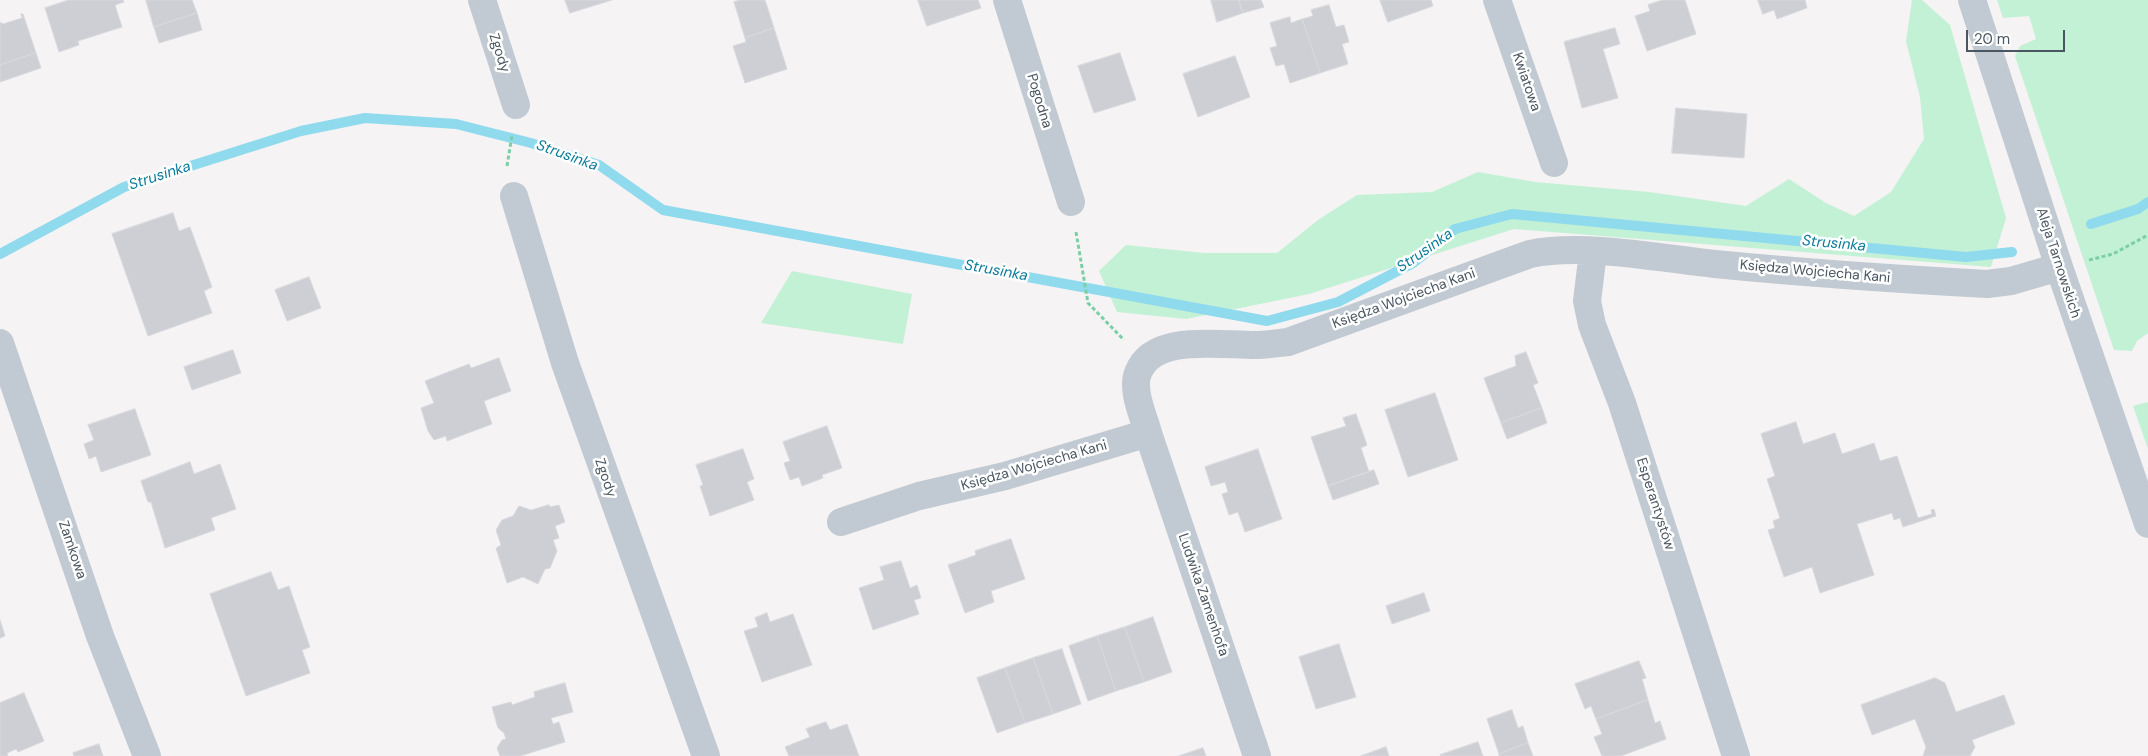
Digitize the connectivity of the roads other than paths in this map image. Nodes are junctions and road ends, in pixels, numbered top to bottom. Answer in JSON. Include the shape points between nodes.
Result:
{"nodes":[{"id":1,"x":482,"y":0,"type":"edge"},
{"id":2,"x":1007,"y":0,"type":"edge"},
{"id":3,"x":1497,"y":0,"type":"edge"},
{"id":4,"x":1972,"y":0,"type":"edge"},
{"id":5,"x":516,"y":105,"type":"dead end"},
{"id":6,"x":1554,"y":163,"type":"dead end"},
{"id":7,"x":514,"y":196,"type":"dead end"},
{"id":8,"x":1070,"y":202,"type":"dead end"},
{"id":9,"x":1593,"y":252,"type":"junction"},
{"id":10,"x":2059,"y":267,"type":"junction"},
{"id":11,"x":0,"y":343,"type":"edge"},
{"id":12,"x":1148,"y":433,"type":"junction"},
{"id":13,"x":841,"y":522,"type":"dead end"},
{"id":14,"x":2148,"y":524,"type":"edge"},
{"id":15,"x":147,"y":756,"type":"edge"},
{"id":16,"x":706,"y":756,"type":"edge"},
{"id":17,"x":1258,"y":756,"type":"edge"},
{"id":18,"x":1736,"y":756,"type":"edge"}],
"edges":[{"from":1,"to":5,"type":"street","name":"Zgody"},
{"from":2,"to":8,"type":"street","name":"Pogodna"},
{"from":3,"to":6,"type":"street","name":"Kwiatowa"},
{"from":4,"to":10,"type":"street","name":"Aleja Tarnowskich"},
{"from":7,"to":16,"type":"street","name":"Zgody","via":[[565,362]]},
{"from":9,"to":10,"type":"street","name":"Księdza Wojciecha Kani","via":[[1824,275],[1987,284],[2011,281]]},
{"from":9,"to":12,"type":"street","name":"Księdza Wojciecha Kani","via":[[1550,250],[1530,254],[1288,342],[1260,346],[1188,343],[1156,353],[1138,374],[1136,388]]},
{"from":9,"to":18,"type":"street","name":"Esperantystów","via":[[1588,301],[1592,325],[1622,403]]},
{"from":10,"to":14,"type":"street","name":"Aleja Tarnowskich"},
{"from":11,"to":15,"type":"street","name":"Zamkowa","via":[[100,636]]},
{"from":12,"to":13,"type":"street","name":"Księdza Wojciecha Kani","via":[[1005,476],[919,496]]},
{"from":12,"to":17,"type":"street","name":"Ludwika Zamenhofa"}]}
